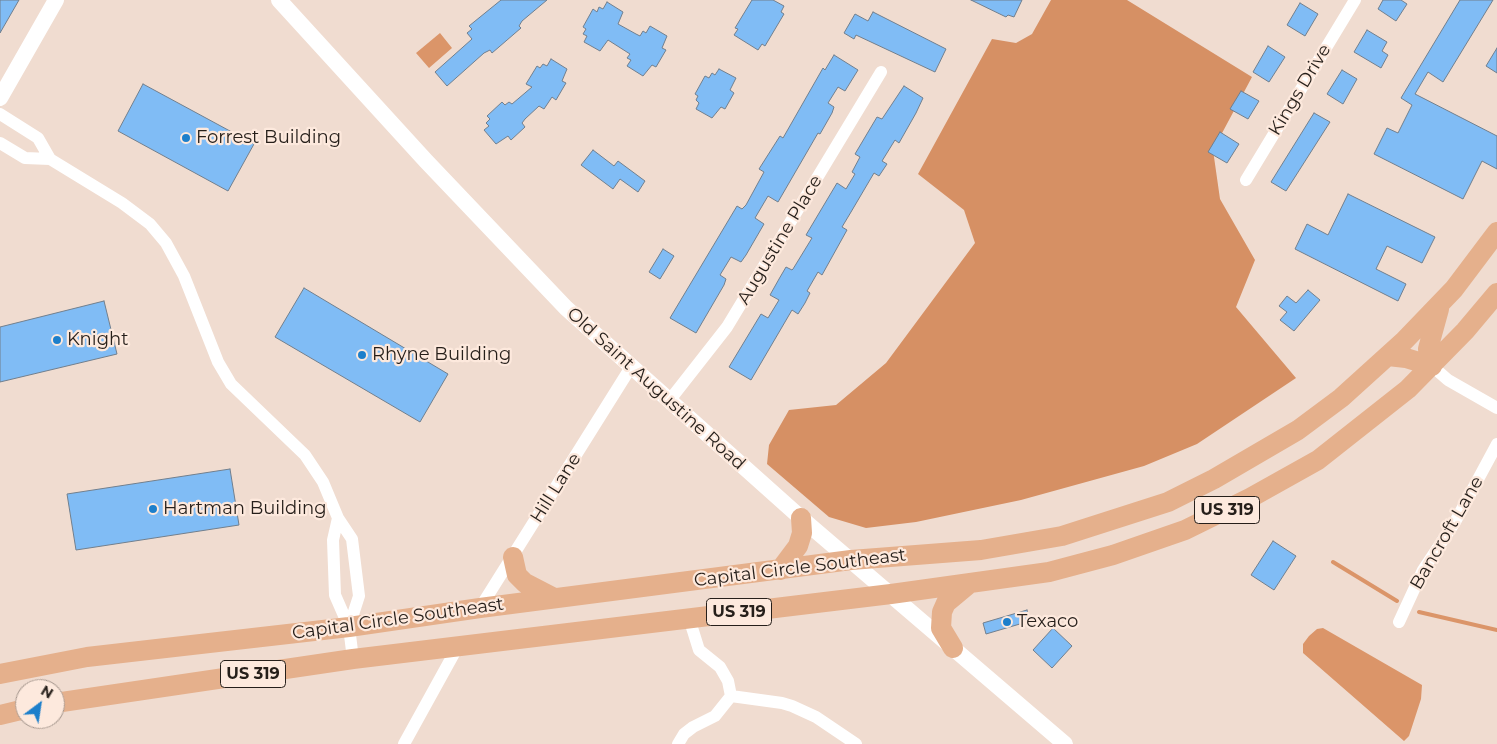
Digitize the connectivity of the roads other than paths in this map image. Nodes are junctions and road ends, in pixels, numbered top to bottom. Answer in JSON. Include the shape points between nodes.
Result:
{"nodes":[{"id":1,"x":56,"y":0,"type":"edge"},
{"id":2,"x":279,"y":0,"type":"edge"},
{"id":3,"x":1354,"y":0,"type":"edge"},
{"id":4,"x":881,"y":72,"type":"dead end"},
{"id":5,"x":0,"y":98,"type":"edge"},
{"id":6,"x":0,"y":114,"type":"edge"},
{"id":7,"x":0,"y":143,"type":"edge"},
{"id":8,"x":50,"y":160,"type":"junction"},
{"id":9,"x":1246,"y":180,"type":"dead end"},
{"id":10,"x":1494,"y":238,"type":"edge"},
{"id":11,"x":1497,"y":293,"type":"edge"},
{"id":12,"x":1442,"y":302,"type":"junction"},
{"id":13,"x":1388,"y":356,"type":"junction"},
{"id":14,"x":1432,"y":366,"type":"junction"},
{"id":15,"x":631,"y":367,"type":"junction"},
{"id":16,"x":668,"y":401,"type":"junction"},
{"id":17,"x":1497,"y":408,"type":"edge"},
{"id":18,"x":1497,"y":444,"type":"edge"},
{"id":19,"x":338,"y":518,"type":"junction"},
{"id":20,"x":801,"y":518,"type":"junction"},
{"id":21,"x":513,"y":557,"type":"junction"},
{"id":22,"x":851,"y":560,"type":"junction"},
{"id":23,"x":780,"y":570,"type":"junction"},
{"id":24,"x":970,"y":583,"type":"junction"},
{"id":25,"x":891,"y":594,"type":"junction"},
{"id":26,"x":554,"y":598,"type":"junction"},
{"id":27,"x":480,"y":608,"type":"junction"},
{"id":28,"x":689,"y":618,"type":"junction"},
{"id":29,"x":1399,"y":622,"type":"dead end"},
{"id":30,"x":349,"y":627,"type":"junction"},
{"id":31,"x":457,"y":648,"type":"junction"},
{"id":32,"x":953,"y":648,"type":"junction"},
{"id":33,"x":353,"y":659,"type":"junction"},
{"id":34,"x":0,"y":674,"type":"edge"},
{"id":35,"x":731,"y":696,"type":"junction"},
{"id":36,"x":65,"y":702,"type":"edge"},
{"id":37,"x":15,"y":712,"type":"edge"},
{"id":38,"x":0,"y":716,"type":"edge"},
{"id":39,"x":404,"y":744,"type":"edge"},
{"id":40,"x":678,"y":744,"type":"edge"},
{"id":41,"x":856,"y":744,"type":"edge"},
{"id":42,"x":1065,"y":744,"type":"edge"}],
"edges":[{"from":1,"to":5,"type":"street"},
{"from":2,"to":15,"type":"street","name":"Old Saint Augustine Road","via":[[518,259]]},
{"from":3,"to":9,"type":"street","name":"Kings Drive"},
{"from":4,"to":16,"type":"street","name":"Augustine Place","via":[[727,327]]},
{"from":6,"to":8,"type":"street","via":[[38,138]]},
{"from":7,"to":8,"type":"street","via":[[25,158]]},
{"from":8,"to":19,"type":"street","via":[[122,203],[150,224],[166,243],[184,276],[215,357],[252,405],[305,455],[323,482]]},
{"from":10,"to":12,"type":"main road","name":"Capital Circle Southeast","number":"US 319"},
{"from":11,"to":14,"type":"main road","name":"Capital Circle Southeast","number":"US 319"},
{"from":12,"to":13,"type":"main road","name":"Capital Circle Southeast","number":"US 319"},
{"from":12,"to":14,"type":"main road","via":[[1428,349]]},
{"from":13,"to":14,"type":"main road"},
{"from":13,"to":22,"type":"main road","name":"Capital Circle Southeast","number":"US 319","via":[[1341,398],[1298,430],[1168,502],[1062,536],[1023,544]]},
{"from":14,"to":17,"type":"street","via":[[1448,380]]},
{"from":14,"to":24,"type":"main road","name":"Capital Circle Southeast","number":"US 319","via":[[1318,460],[1195,526],[1113,556],[1050,572]]},
{"from":15,"to":16,"type":"street","name":"Old Saint Augustine Road"},
{"from":15,"to":21,"type":"street","name":"Hill Lane"},
{"from":16,"to":20,"type":"street","name":"Old Saint Augustine Road"},
{"from":18,"to":29,"type":"street","name":"Bancroft Lane","via":[[1455,522],[1423,570]]},
{"from":19,"to":30,"type":"street","via":[[333,540],[335,595]]},
{"from":19,"to":30,"type":"street","via":[[352,539],[359,596]]},
{"from":20,"to":22,"type":"street","name":"Old Saint Augustine Road"},
{"from":20,"to":23,"type":"main road","via":[[802,533],[798,546]]},
{"from":21,"to":26,"type":"main road","via":[[517,575],[525,583]]},
{"from":21,"to":27,"type":"street","name":"Hill Lane"},
{"from":22,"to":23,"type":"main road","name":"Capital Circle Southeast","number":"US 319"},
{"from":22,"to":25,"type":"street","name":"Old Saint Augustine Road"},
{"from":23,"to":26,"type":"main road","name":"Capital Circle Southeast","number":"US 319"},
{"from":24,"to":25,"type":"main road","name":"Capital Circle Southeast","number":"US 319"},
{"from":24,"to":32,"type":"main road","via":[[946,603],[942,612],[941,628]]},
{"from":25,"to":28,"type":"main road","name":"Capital Circle Southeast","number":"US 319"},
{"from":25,"to":32,"type":"street","name":"Old Saint Augustine Road"},
{"from":26,"to":27,"type":"main road","name":"Capital Circle Southeast","number":"US 319"},
{"from":27,"to":30,"type":"main road","name":"Capital Circle Southeast","number":"US 319"},
{"from":28,"to":31,"type":"main road","name":"Capital Circle Southeast","number":"US 319"},
{"from":28,"to":35,"type":"street","via":[[700,650],[720,667],[728,681]]},
{"from":30,"to":33,"type":"street"},
{"from":30,"to":34,"type":"main road","name":"Capital Circle Southeast","number":"US 319","via":[[87,657]]},
{"from":31,"to":33,"type":"main road","name":"Capital Circle Southeast","number":"US 319"},
{"from":31,"to":39,"type":"street"},
{"from":32,"to":42,"type":"street","name":"Old Saint Augustine Road"},
{"from":33,"to":36,"type":"main road","name":"Capital Circle Southeast","number":"US 319"},
{"from":35,"to":40,"type":"street","via":[[715,716],[693,727]]},
{"from":35,"to":41,"type":"street","via":[[782,702],[816,717]]},
{"from":37,"to":38,"type":"main road"}]}
